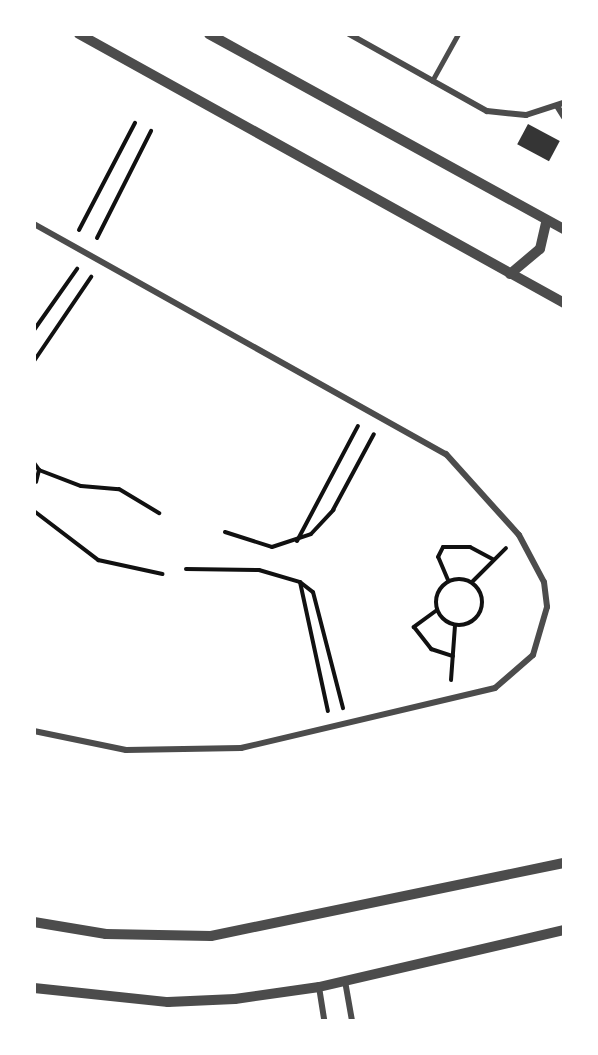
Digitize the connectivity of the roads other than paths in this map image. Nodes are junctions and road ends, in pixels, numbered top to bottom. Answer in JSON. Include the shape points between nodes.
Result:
{"nodes":[{"id":1,"x":79,"y":34,"type":"edge"},
{"id":2,"x":209,"y":34,"type":"edge"},
{"id":3,"x":350,"y":34,"type":"edge"},
{"id":4,"x":458,"y":34,"type":"edge"},
{"id":5,"x":432,"y":81,"type":"junction"},
{"id":6,"x":560,"y":105,"type":"edge"},
{"id":7,"x":564,"y":117,"type":"edge"},
{"id":8,"x":546,"y":223,"type":"junction"},
{"id":9,"x":34,"y":224,"type":"edge"},
{"id":10,"x":564,"y":229,"type":"edge"},
{"id":11,"x":510,"y":274,"type":"junction"},
{"id":12,"x":564,"y":303,"type":"edge"},
{"id":13,"x":34,"y":731,"type":"edge"},
{"id":14,"x":564,"y":863,"type":"edge"},
{"id":15,"x":34,"y":922,"type":"edge"},
{"id":16,"x":564,"y":930,"type":"edge"},
{"id":17,"x":345,"y":981,"type":"junction"},
{"id":18,"x":319,"y":987,"type":"junction"},
{"id":19,"x":34,"y":988,"type":"edge"},
{"id":20,"x":324,"y":1020,"type":"edge"},
{"id":21,"x":352,"y":1020,"type":"edge"}],
"edges":[{"from":1,"to":11,"type":"street"},
{"from":2,"to":8,"type":"street"},
{"from":3,"to":5,"type":"street"},
{"from":4,"to":5,"type":"lane"},
{"from":5,"to":6,"type":"street","via":[[507,115]]},
{"from":6,"to":7,"type":"street"},
{"from":8,"to":10,"type":"street"},
{"from":8,"to":11,"type":"street","via":[[540,249]]},
{"from":9,"to":13,"type":"street","via":[[384,415],[473,478],[519,535],[544,582],[543,632],[516,674],[495,688],[241,748],[126,750]]},
{"from":11,"to":12,"type":"street"},
{"from":14,"to":15,"type":"street","via":[[211,936],[106,934]]},
{"from":16,"to":17,"type":"street"},
{"from":17,"to":18,"type":"street"},
{"from":17,"to":21,"type":"street"},
{"from":18,"to":19,"type":"street","via":[[168,1002]]},
{"from":18,"to":20,"type":"street"}]}
